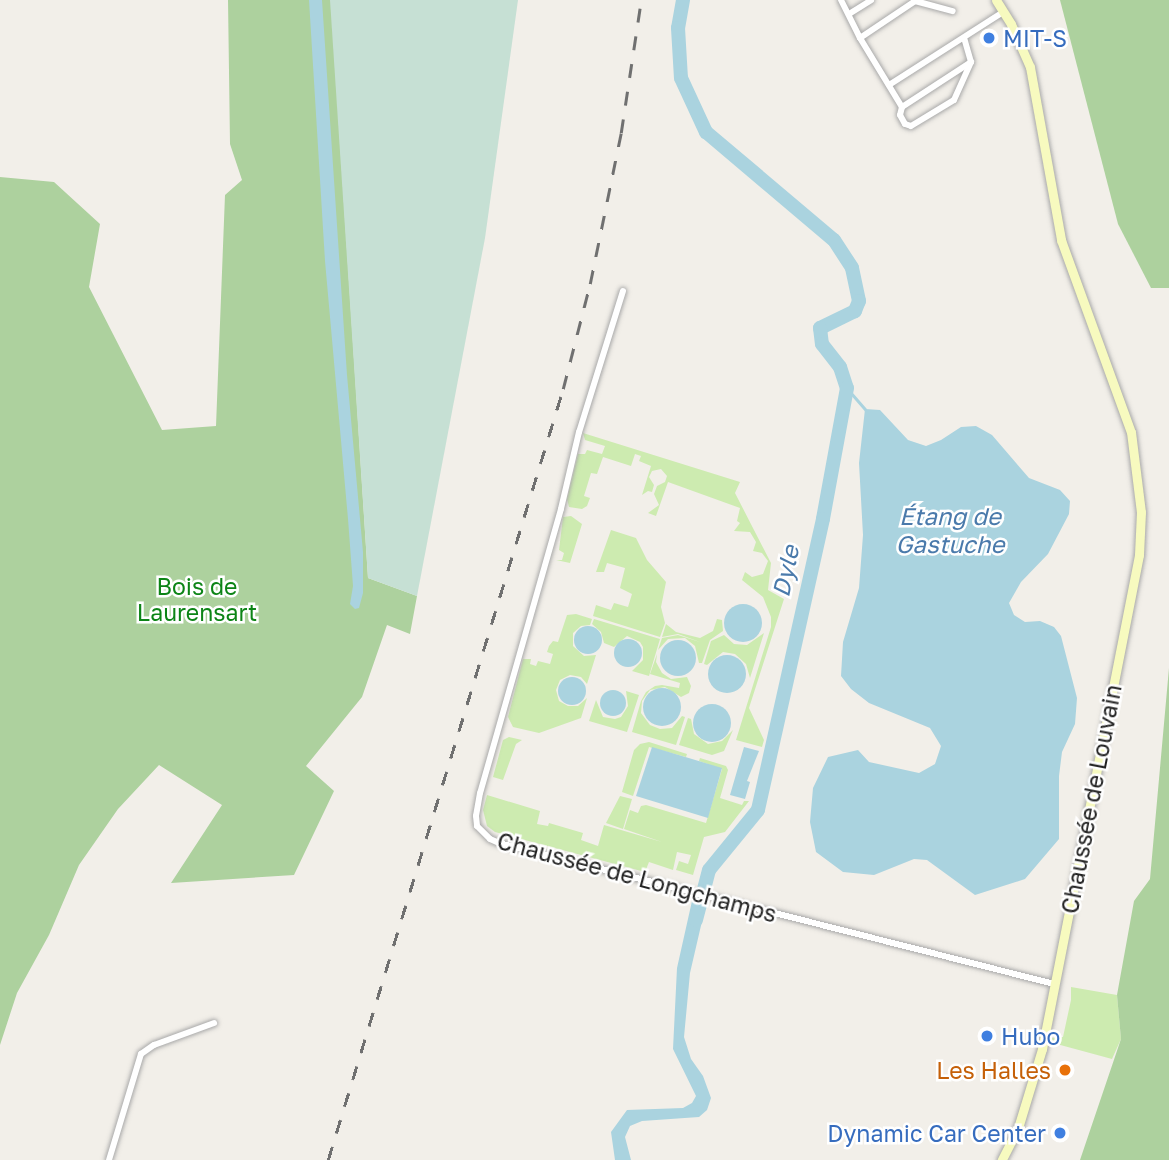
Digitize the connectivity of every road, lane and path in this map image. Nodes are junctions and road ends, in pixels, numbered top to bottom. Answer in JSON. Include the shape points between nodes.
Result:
{"nodes":[{"id":1,"x":841,"y":0,"type":"edge"},
{"id":2,"x":871,"y":0,"type":"edge"},
{"id":3,"x":932,"y":0,"type":"edge"},
{"id":4,"x":996,"y":0,"type":"edge"},
{"id":5,"x":937,"y":7,"type":"junction"},
{"id":6,"x":953,"y":12,"type":"dead end"},
{"id":7,"x":1003,"y":12,"type":"junction"},
{"id":8,"x":849,"y":14,"type":"junction"},
{"id":9,"x":860,"y":38,"type":"junction"},
{"id":10,"x":964,"y":38,"type":"junction"},
{"id":11,"x":971,"y":62,"type":"junction"},
{"id":12,"x":889,"y":85,"type":"junction"},
{"id":13,"x":902,"y":107,"type":"junction"},
{"id":14,"x":623,"y":291,"type":"dead end"},
{"id":15,"x":1054,"y":984,"type":"junction"},
{"id":16,"x":214,"y":1023,"type":"dead end"},
{"id":17,"x":109,"y":1160,"type":"edge"},
{"id":18,"x":1002,"y":1160,"type":"edge"}],
"edges":[{"from":1,"to":8,"type":"street"},
{"from":2,"to":8,"type":"street"},
{"from":3,"to":5,"type":"street"},
{"from":4,"to":7,"type":"main road","name":"Chaussée de Louvain"},
{"from":5,"to":6,"type":"street"},
{"from":5,"to":9,"type":"street","via":[[915,1]]},
{"from":7,"to":10,"type":"street"},
{"from":7,"to":15,"type":"main road","name":"Chaussée de Louvain","via":[[1024,52],[1037,96],[1069,267],[1131,432],[1141,494],[1139,555]]},
{"from":8,"to":9,"type":"street"},
{"from":9,"to":12,"type":"street"},
{"from":10,"to":11,"type":"street"},
{"from":10,"to":12,"type":"street"},
{"from":11,"to":13,"type":"street"},
{"from":11,"to":13,"type":"street","via":[[954,100],[911,126],[900,115]]},
{"from":12,"to":13,"type":"street"},
{"from":14,"to":15,"type":"street","name":"Chaussée de Longchamps","via":[[579,432],[475,816],[483,833],[499,843]]},
{"from":15,"to":18,"type":"main road","name":"Chaussée de Louvain","via":[[1035,1078]]},
{"from":16,"to":17,"type":"street","via":[[141,1054]]}]}
